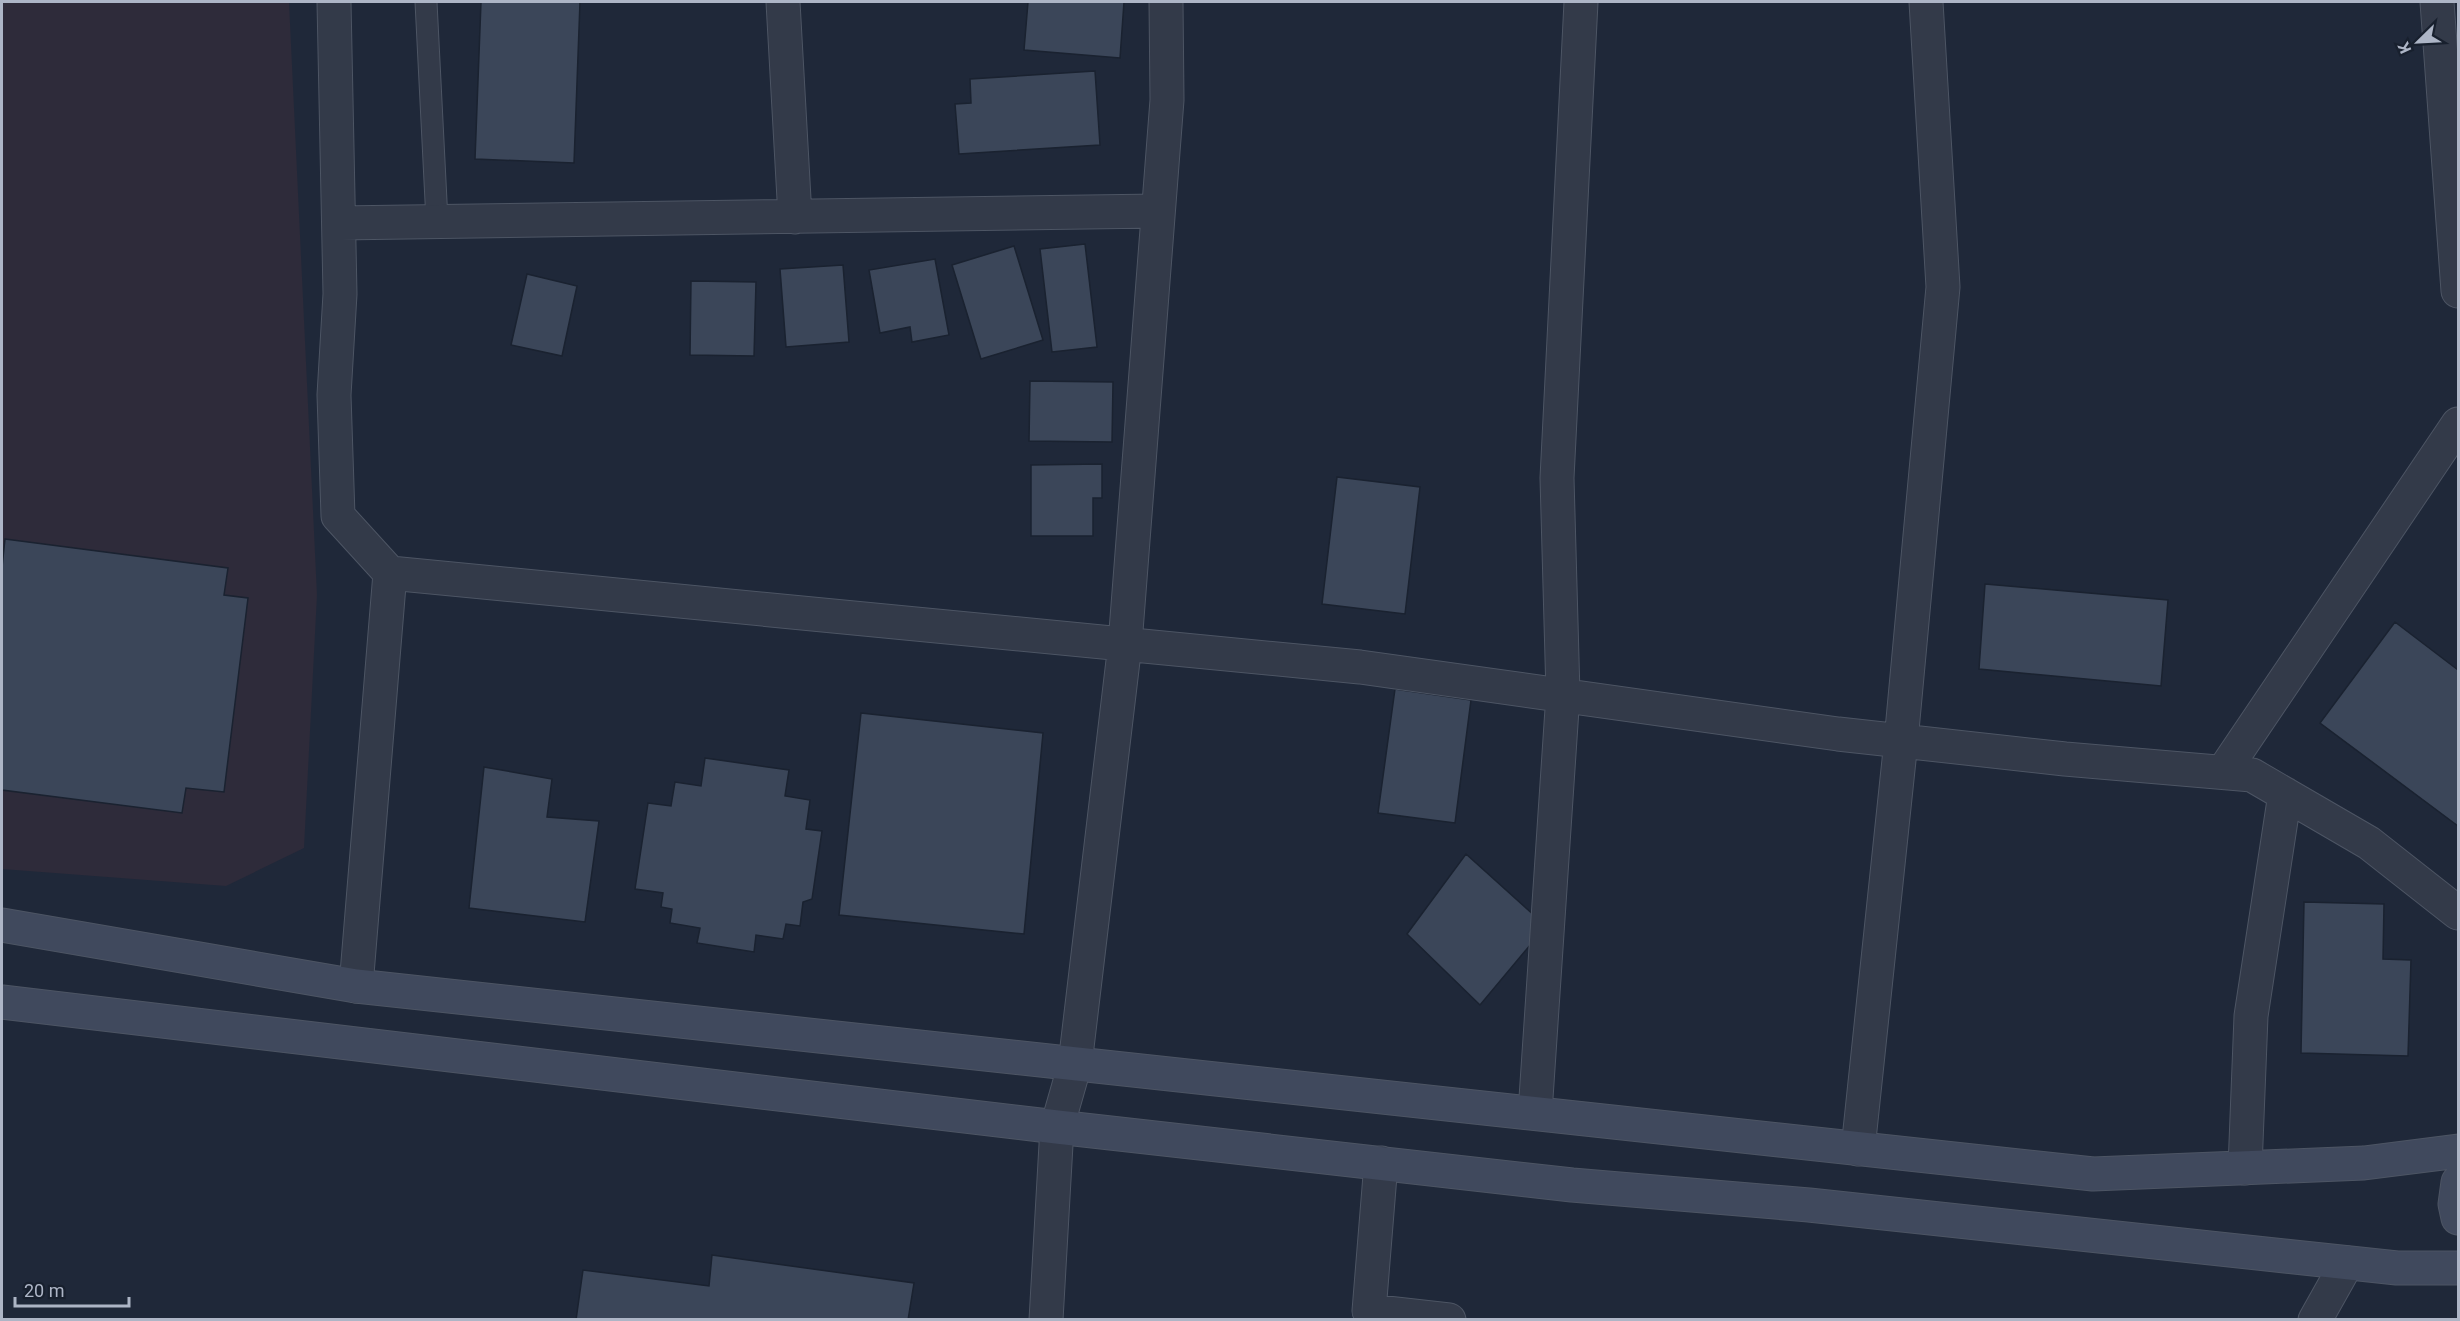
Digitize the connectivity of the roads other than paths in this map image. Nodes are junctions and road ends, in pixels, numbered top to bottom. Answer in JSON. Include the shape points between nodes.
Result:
{"nodes":[{"id":1,"x":334,"y":2,"type":"edge"},
{"id":2,"x":426,"y":2,"type":"edge"},
{"id":3,"x":783,"y":2,"type":"edge"},
{"id":4,"x":1166,"y":2,"type":"edge"},
{"id":5,"x":1581,"y":2,"type":"edge"},
{"id":6,"x":1926,"y":2,"type":"edge"},
{"id":7,"x":2437,"y":2,"type":"edge"},
{"id":8,"x":1158,"y":211,"type":"junction"},
{"id":9,"x":795,"y":217,"type":"junction"},
{"id":10,"x":437,"y":222,"type":"junction"},
{"id":11,"x":339,"y":223,"type":"junction"},
{"id":12,"x":2458,"y":291,"type":"edge"},
{"id":13,"x":2458,"y":424,"type":"edge"},
{"id":14,"x":390,"y":573,"type":"junction"},
{"id":15,"x":1125,"y":644,"type":"junction"},
{"id":16,"x":1563,"y":694,"type":"junction"},
{"id":17,"x":1901,"y":741,"type":"junction"},
{"id":18,"x":2223,"y":772,"type":"junction"},
{"id":19,"x":2285,"y":794,"type":"junction"},
{"id":20,"x":2458,"y":913,"type":"edge"},
{"id":21,"x":2,"y":925,"type":"edge"},
{"id":22,"x":356,"y":986,"type":"junction"},
{"id":23,"x":2,"y":1002,"type":"edge"},
{"id":24,"x":1075,"y":1064,"type":"junction"},
{"id":25,"x":1536,"y":1113,"type":"junction"},
{"id":26,"x":1057,"y":1127,"type":"junction"},
{"id":27,"x":1858,"y":1149,"type":"junction"},
{"id":28,"x":2458,"y":1151,"type":"edge"},
{"id":29,"x":1381,"y":1163,"type":"junction"},
{"id":30,"x":2245,"y":1168,"type":"junction"},
{"id":31,"x":2458,"y":1182,"type":"edge"},
{"id":32,"x":2458,"y":1218,"type":"edge"},
{"id":33,"x":2347,"y":1263,"type":"junction"},
{"id":34,"x":2458,"y":1268,"type":"edge"},
{"id":35,"x":1369,"y":1315,"type":"edge"},
{"id":36,"x":1046,"y":1320,"type":"edge"},
{"id":37,"x":1449,"y":1320,"type":"edge"},
{"id":38,"x":2315,"y":1320,"type":"edge"}],
"edges":[{"from":1,"to":11,"type":"street"},
{"from":2,"to":10,"type":"lane"},
{"from":3,"to":9,"type":"street"},
{"from":4,"to":8,"type":"street","via":[[1167,100]]},
{"from":5,"to":16,"type":"street","via":[[1557,478]]},
{"from":6,"to":17,"type":"street","via":[[1944,287]]},
{"from":7,"to":12,"type":"street"},
{"from":8,"to":9,"type":"street"},
{"from":8,"to":15,"type":"street"},
{"from":9,"to":10,"type":"street"},
{"from":10,"to":11,"type":"street"},
{"from":11,"to":14,"type":"street","via":[[340,294],[334,395],[338,516]]},
{"from":13,"to":18,"type":"street"},
{"from":14,"to":15,"type":"street"},
{"from":14,"to":22,"type":"street"},
{"from":15,"to":16,"type":"street"},
{"from":15,"to":24,"type":"street"},
{"from":16,"to":17,"type":"street"},
{"from":16,"to":25,"type":"street"},
{"from":17,"to":18,"type":"street"},
{"from":17,"to":27,"type":"street"},
{"from":18,"to":19,"type":"street","via":[[2252,775]]},
{"from":19,"to":20,"type":"street","via":[[2369,843]]},
{"from":19,"to":30,"type":"street","via":[[2251,1016]]},
{"from":21,"to":22,"type":"main road"},
{"from":22,"to":24,"type":"main road"},
{"from":23,"to":26,"type":"main road"},
{"from":24,"to":25,"type":"main road"},
{"from":24,"to":26,"type":"street"},
{"from":25,"to":27,"type":"main road"},
{"from":26,"to":29,"type":"main road"},
{"from":26,"to":36,"type":"street"},
{"from":27,"to":30,"type":"main road","via":[[2093,1174]]},
{"from":28,"to":30,"type":"main road","via":[[2364,1163]]},
{"from":29,"to":33,"type":"main road"},
{"from":29,"to":35,"type":"street"},
{"from":31,"to":32,"type":"main road"},
{"from":33,"to":34,"type":"main road"},
{"from":33,"to":38,"type":"street"},
{"from":35,"to":37,"type":"street"}]}
